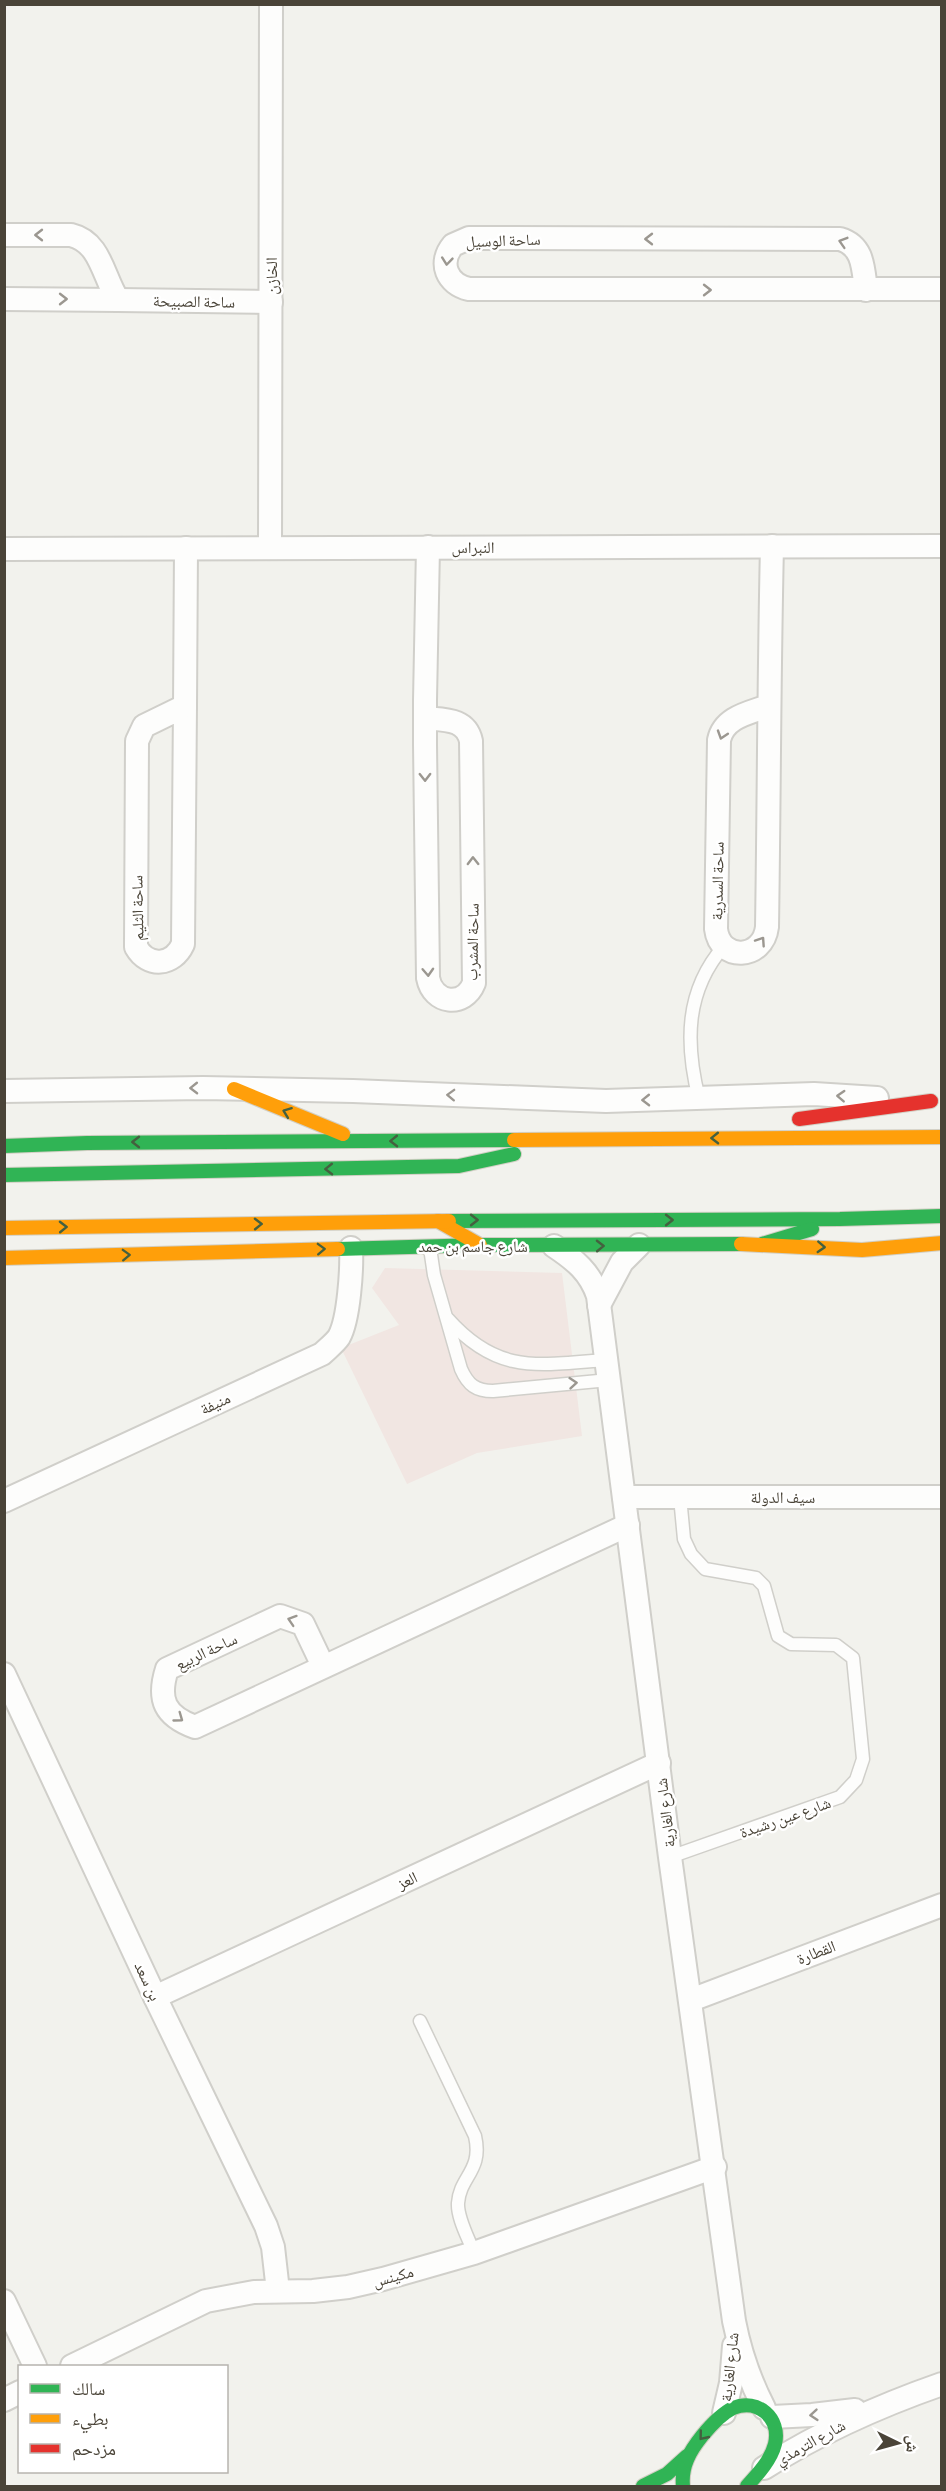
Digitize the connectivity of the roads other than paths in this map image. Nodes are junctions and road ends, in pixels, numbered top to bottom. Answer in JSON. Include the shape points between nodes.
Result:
{"nodes":[{"id":1,"x":271,"y":4,"type":"edge"},
{"id":2,"x":4,"y":235,"type":"edge"},
{"id":3,"x":942,"y":289,"type":"edge"},
{"id":4,"x":866,"y":290,"type":"junction"},
{"id":5,"x":4,"y":299,"type":"edge"},
{"id":6,"x":118,"y":300,"type":"junction"},
{"id":7,"x":271,"y":302,"type":"junction"},
{"id":8,"x":772,"y":546,"type":"junction"},
{"id":9,"x":942,"y":546,"type":"edge"},
{"id":10,"x":428,"y":547,"type":"junction"},
{"id":11,"x":186,"y":548,"type":"junction"},
{"id":12,"x":270,"y":548,"type":"junction"},
{"id":13,"x":4,"y":549,"type":"edge"},
{"id":14,"x":184,"y":706,"type":"junction"},
{"id":15,"x":768,"y":706,"type":"junction"},
{"id":16,"x":425,"y":718,"type":"junction"},
{"id":17,"x":724,"y":946,"type":"junction"},
{"id":18,"x":234,"y":1089,"type":"junction"},
{"id":19,"x":4,"y":1091,"type":"edge"},
{"id":20,"x":699,"y":1099,"type":"junction"},
{"id":21,"x":936,"y":1101,"type":"edge"},
{"id":22,"x":942,"y":1137,"type":"edge"},
{"id":23,"x":746,"y":1138,"type":"junction"},
{"id":24,"x":552,"y":1140,"type":"junction"},
{"id":25,"x":361,"y":1142,"type":"junction"},
{"id":26,"x":4,"y":1146,"type":"edge"},
{"id":27,"x":4,"y":1175,"type":"edge"},
{"id":28,"x":942,"y":1216,"type":"edge"},
{"id":29,"x":840,"y":1219,"type":"junction"},
{"id":30,"x":438,"y":1221,"type":"junction"},
{"id":31,"x":4,"y":1228,"type":"edge"},
{"id":32,"x":942,"y":1243,"type":"edge"},
{"id":33,"x":762,"y":1244,"type":"junction"},
{"id":34,"x":480,"y":1245,"type":"junction"},
{"id":35,"x":639,"y":1245,"type":"junction"},
{"id":36,"x":430,"y":1246,"type":"junction"},
{"id":37,"x":554,"y":1246,"type":"junction"},
{"id":38,"x":351,"y":1248,"type":"junction"},
{"id":39,"x":4,"y":1258,"type":"edge"},
{"id":40,"x":598,"y":1305,"type":"junction"},
{"id":41,"x":446,"y":1317,"type":"junction"},
{"id":42,"x":536,"y":1365,"type":"junction"},
{"id":43,"x":607,"y":1370,"type":"junction"},
{"id":44,"x":538,"y":1386,"type":"junction"},
{"id":45,"x":624,"y":1497,"type":"junction"},
{"id":46,"x":680,"y":1497,"type":"junction"},
{"id":47,"x":942,"y":1497,"type":"edge"},
{"id":48,"x":4,"y":1501,"type":"edge"},
{"id":49,"x":628,"y":1525,"type":"junction"},
{"id":50,"x":323,"y":1666,"type":"junction"},
{"id":51,"x":4,"y":1674,"type":"edge"},
{"id":52,"x":659,"y":1763,"type":"junction"},
{"id":53,"x":670,"y":1857,"type":"junction"},
{"id":54,"x":942,"y":1905,"type":"edge"},
{"id":55,"x":155,"y":1997,"type":"junction"},
{"id":56,"x":691,"y":2000,"type":"junction"},
{"id":57,"x":420,"y":2022,"type":"dead end"},
{"id":58,"x":715,"y":2168,"type":"junction"},
{"id":59,"x":474,"y":2253,"type":"junction"},
{"id":60,"x":278,"y":2291,"type":"junction"},
{"id":61,"x":4,"y":2301,"type":"edge"},
{"id":62,"x":734,"y":2321,"type":"junction"},
{"id":63,"x":34,"y":2365,"type":"edge"},
{"id":64,"x":76,"y":2365,"type":"edge"},
{"id":65,"x":942,"y":2384,"type":"edge"},
{"id":66,"x":18,"y":2393,"type":"edge"},
{"id":67,"x":4,"y":2400,"type":"edge"},
{"id":68,"x":892,"y":2402,"type":"junction"},
{"id":69,"x":768,"y":2412,"type":"junction"},
{"id":70,"x":724,"y":2414,"type":"junction"},
{"id":71,"x":687,"y":2456,"type":"junction"},
{"id":72,"x":754,"y":2478,"type":"edge"},
{"id":73,"x":643,"y":2487,"type":"edge"},
{"id":74,"x":683,"y":2487,"type":"edge"}],
"edges":[{"from":1,"to":7,"type":"street","name":"الخازن"},
{"from":6,"to":2,"type":"street","one_way":true,"via":[[94,250],[81,238]]},
{"from":3,"to":4,"type":"street","name":"ساحة الوسيل"},
{"from":4,"to":4,"type":"street","name":"ساحة الوسيل","one_way":true,"via":[[859,252],[849,241],[840,239],[469,238],[453,245],[445,261],[451,280],[469,289]]},
{"from":5,"to":6,"type":"street","name":"ساحة الصبيحة","one_way":true},
{"from":6,"to":7,"type":"street","name":"ساحة الصبيحة"},
{"from":7,"to":12,"type":"street","name":"الخازن"},
{"from":8,"to":9,"type":"street","name":"النبراس"},
{"from":8,"to":10,"type":"street","name":"النبراس"},
{"from":8,"to":15,"type":"street"},
{"from":10,"to":12,"type":"street","name":"النبراس"},
{"from":10,"to":16,"type":"street","name":"ساحة المشرب"},
{"from":11,"to":12,"type":"street","name":"النبراس"},
{"from":11,"to":13,"type":"street","name":"النبراس"},
{"from":11,"to":14,"type":"street","name":"ساحة الثليم"},
{"from":14,"to":14,"type":"street","name":"ساحة الثليم","via":[[144,726],[137,741],[136,946],[148,959],[159,962],[171,959],[183,944]]},
{"from":15,"to":17,"type":"street","name":"ساحة السدرية","one_way":true,"via":[[732,720],[721,731],[719,740],[716,929]]},
{"from":17,"to":15,"type":"street","one_way":true,"via":[[735,952],[748,952],[759,946],[766,934]]},
{"from":16,"to":16,"type":"street","name":"ساحة المشرب","one_way":true,"via":[[428,978],[436,995],[453,1000],[464,997],[474,983],[471,741],[470,733],[460,723]]},
{"from":17,"to":20,"type":"lane","via":[[710,963],[697,991],[690,1028],[692,1071]]},
{"from":18,"to":19,"type":"street","one_way":true},
{"from":20,"to":18,"type":"street","one_way":true,"via":[[606,1101]]},
{"from":25,"to":18,"type":"main road","one_way":true},
{"from":21,"to":20,"type":"street","one_way":true,"via":[[814,1094]]},
{"from":21,"to":23,"type":"main road","via":[[784,1122]]},
{"from":22,"to":23,"type":"main road"},
{"from":23,"to":24,"type":"main road","one_way":true},
{"from":24,"to":25,"type":"main road","one_way":true},
{"from":24,"to":27,"type":"main road","one_way":true,"via":[[512,1155],[459,1166]]},
{"from":25,"to":26,"type":"main road","one_way":true},
{"from":28,"to":29,"type":"main road","name":"شارع جاسم بن حمد"},
{"from":30,"to":29,"type":"main road","name":"شارع جاسم بن حمد","one_way":true},
{"from":29,"to":33,"type":"main road"},
{"from":31,"to":30,"type":"main road","name":"شارع جاسم بن حمد","one_way":true},
{"from":30,"to":34,"type":"main road"},
{"from":33,"to":32,"type":"main road","name":"شارع جاسم بن حمد","one_way":true,"via":[[862,1250]]},
{"from":33,"to":35,"type":"main road","name":"شارع جاسم بن حمد"},
{"from":34,"to":36,"type":"main road","name":"شارع جاسم بن حمد"},
{"from":34,"to":37,"type":"main road","name":"شارع جاسم بن حمد"},
{"from":37,"to":35,"type":"main road","name":"شارع جاسم بن حمد","one_way":true},
{"from":35,"to":40,"type":"street","via":[[622,1262]]},
{"from":36,"to":38,"type":"main road","name":"شارع جاسم بن حمد"},
{"from":36,"to":41,"type":"lane"},
{"from":37,"to":40,"type":"street","name":"شارع الغارية","via":[[590,1278]]},
{"from":39,"to":38,"type":"main road","name":"شارع جاسم بن حمد","one_way":true},
{"from":38,"to":48,"type":"street","name":"منيفة","via":[[347,1306],[339,1337],[322,1354]]},
{"from":40,"to":43,"type":"street","name":"شارع الغارية"},
{"from":41,"to":42,"type":"lane","via":[[485,1350],[517,1363]]},
{"from":41,"to":44,"type":"lane","via":[[461,1369],[473,1386],[483,1390]]},
{"from":42,"to":43,"type":"lane"},
{"from":42,"to":44,"type":"lane"},
{"from":44,"to":43,"type":"lane","one_way":true},
{"from":43,"to":45,"type":"street","name":"شارع الغارية"},
{"from":45,"to":46,"type":"street","name":"سيف الدولة"},
{"from":45,"to":49,"type":"street","name":"شارع الغارية"},
{"from":46,"to":47,"type":"street","name":"سيف الدولة"},
{"from":46,"to":53,"type":"lane","name":"شارع عين رشيدة","via":[[684,1539],[705,1569],[756,1578],[764,1586],[778,1636],[791,1644],[836,1646],[853,1658],[863,1759],[856,1780],[840,1797]]},
{"from":49,"to":50,"type":"street","name":"ساحة الربيع"},
{"from":49,"to":52,"type":"street","name":"شارع الغارية"},
{"from":50,"to":50,"type":"street","name":"ساحة الربيع","one_way":true,"via":[[303,1624],[279,1616],[167,1669],[161,1687],[165,1706],[178,1721],[195,1728]]},
{"from":51,"to":55,"type":"street","name":"بن سعد"},
{"from":52,"to":53,"type":"street","name":"شارع الغارية"},
{"from":52,"to":55,"type":"street","name":"العز"},
{"from":53,"to":56,"type":"street","name":"شارع الغارية"},
{"from":54,"to":56,"type":"street","name":"القطارة"},
{"from":55,"to":60,"type":"street","name":"بن سعد","via":[[266,2226],[275,2258]]},
{"from":56,"to":58,"type":"street","name":"شارع الغارية"},
{"from":57,"to":59,"type":"lane","via":[[475,2136],[476,2163],[458,2204]]},
{"from":58,"to":59,"type":"street","name":"مكينس"},
{"from":58,"to":62,"type":"street","name":"شارع الغارية"},
{"from":59,"to":60,"type":"street","name":"مكينس","via":[[348,2287]]},
{"from":60,"to":64,"type":"street","name":"مكينس","via":[[206,2301]]},
{"from":61,"to":63,"type":"street"},
{"from":62,"to":69,"type":"street","name":"شارع الغارية","via":[[743,2361]]},
{"from":62,"to":70,"type":"street","name":"شارع الغارية","via":[[734,2352]]},
{"from":65,"to":68,"type":"street","name":"شارع الترمذي"},
{"from":66,"to":67,"type":"street"},
{"from":68,"to":69,"type":"street","name":"شارع الترمذي","one_way":true,"via":[[832,2413]]},
{"from":68,"to":72,"type":"street","name":"شارع الترمذي","via":[[815,2438]]},
{"from":69,"to":70,"type":"main road","via":[[744,2406]]},
{"from":69,"to":72,"type":"main road","via":[[777,2431],[775,2444]]},
{"from":70,"to":71,"type":"main road","one_way":true},
{"from":71,"to":73,"type":"main road","via":[[667,2474]]},
{"from":71,"to":74,"type":"main road","via":[[681,2473]]}]}
